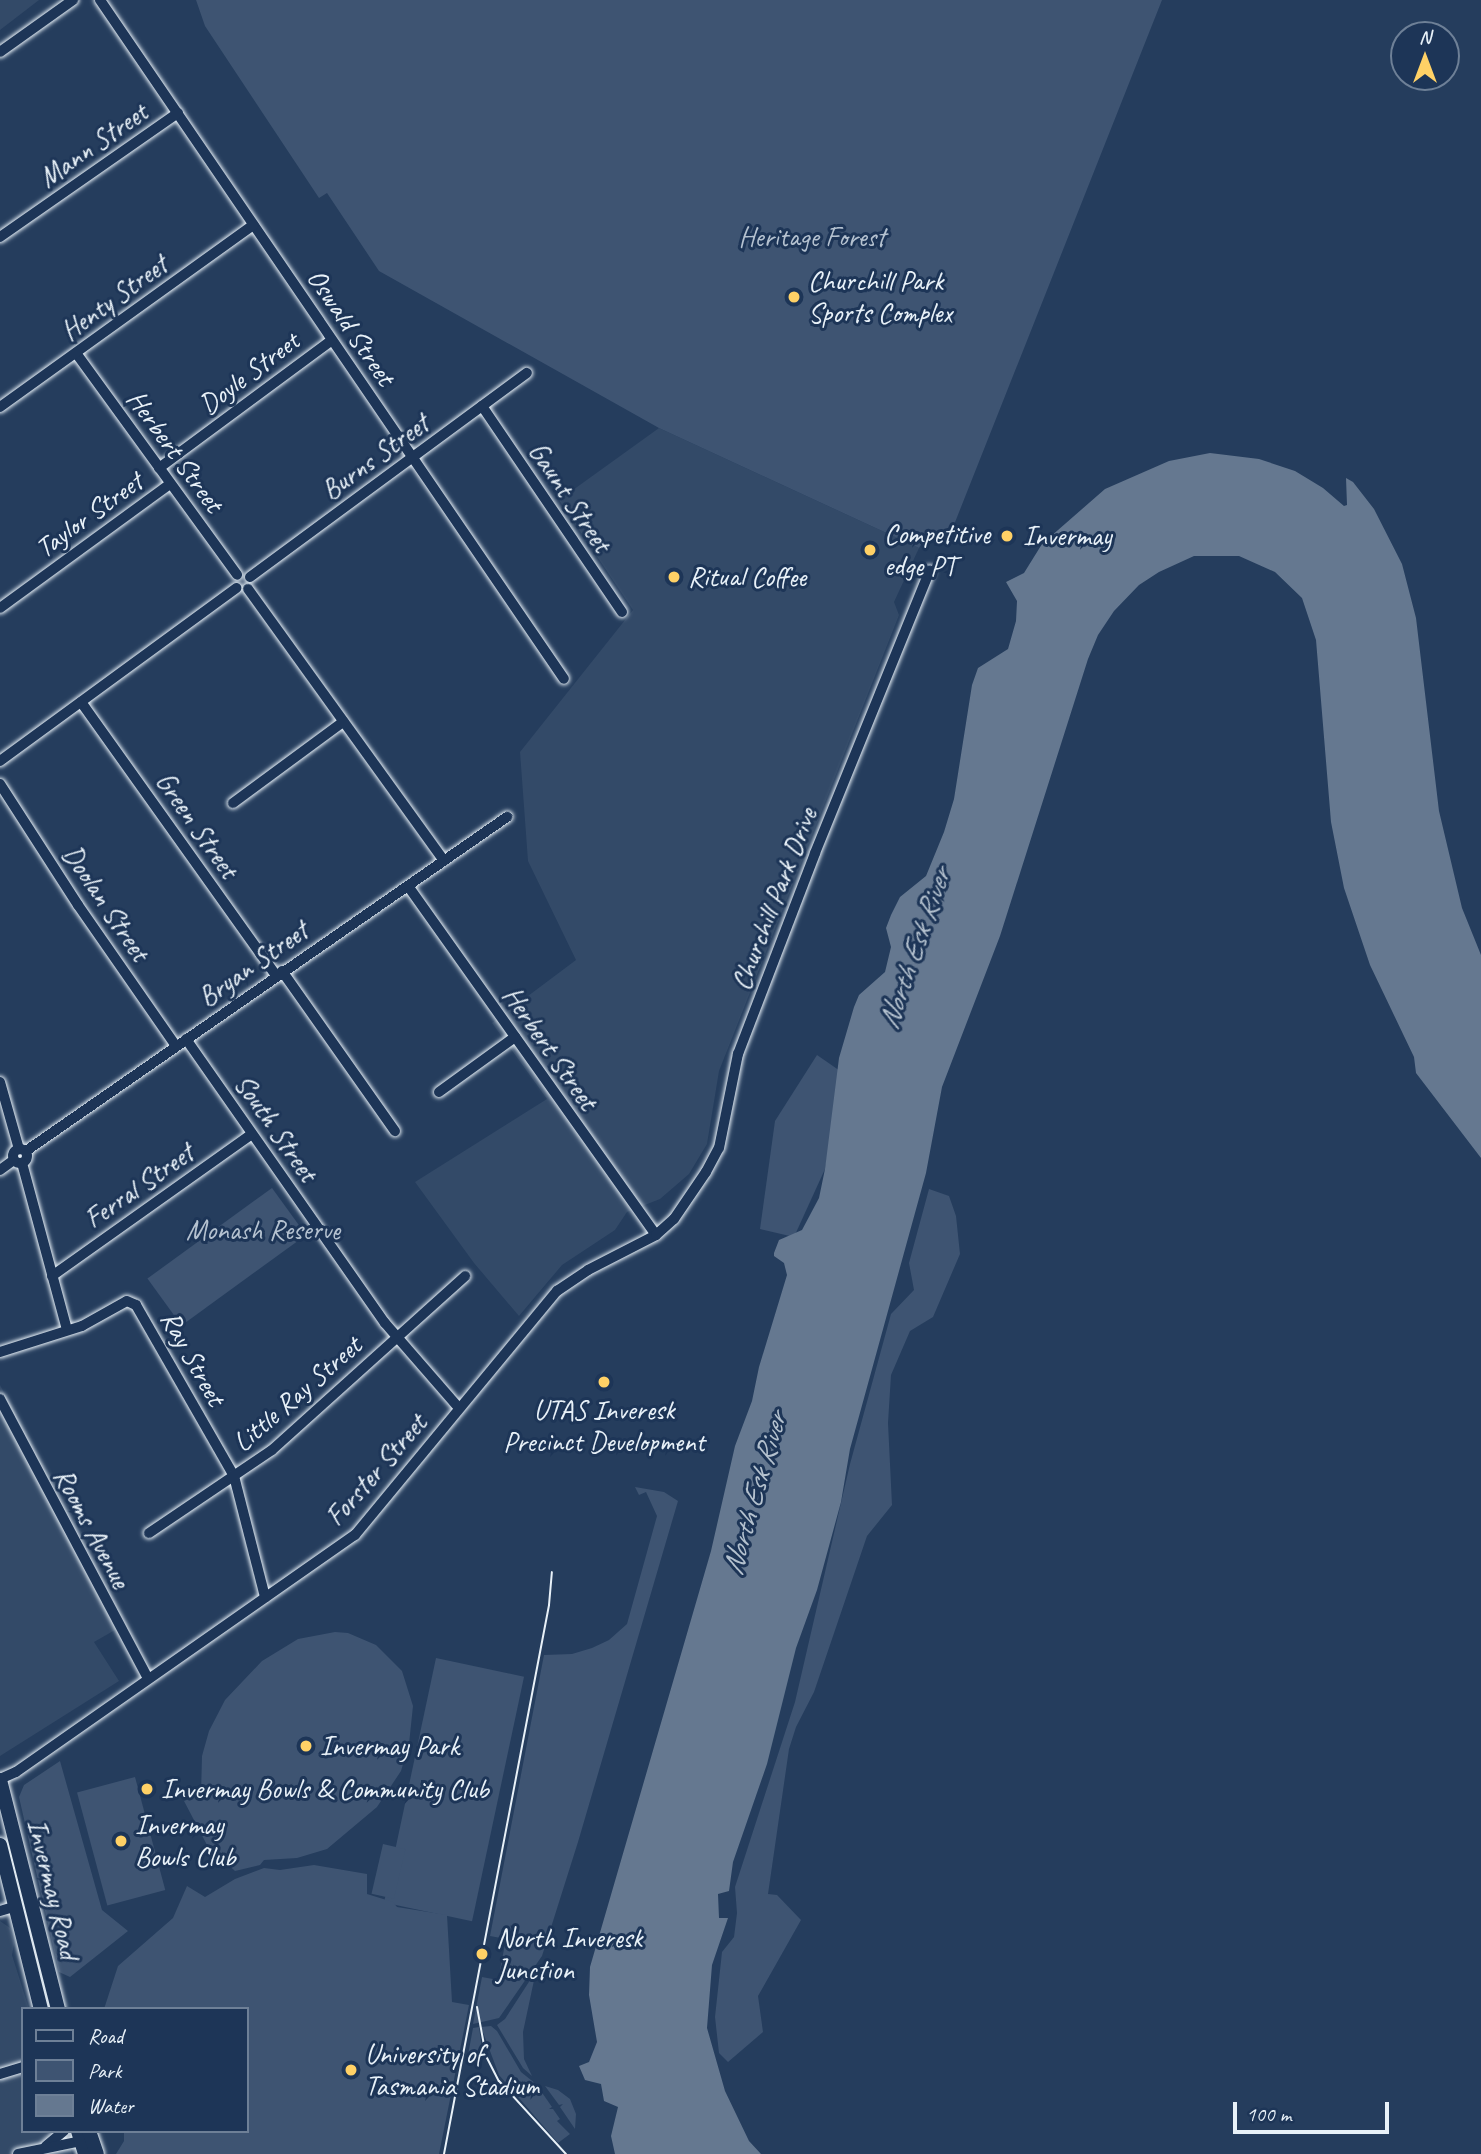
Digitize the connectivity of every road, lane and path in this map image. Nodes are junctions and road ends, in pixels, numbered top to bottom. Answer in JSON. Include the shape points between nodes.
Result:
{"nodes":[{"id":1,"x":73,"y":0,"type":"edge"},
{"id":2,"x":100,"y":0,"type":"edge"},
{"id":3,"x":0,"y":51,"type":"edge"},
{"id":4,"x":178,"y":113,"type":"junction"},
{"id":5,"x":253,"y":225,"type":"junction"},
{"id":6,"x":0,"y":237,"type":"edge"},
{"id":7,"x":332,"y":340,"type":"junction"},
{"id":8,"x":76,"y":353,"type":"junction"},
{"id":9,"x":527,"y":373,"type":"dead end"},
{"id":10,"x":0,"y":407,"type":"edge"},
{"id":11,"x":482,"y":407,"type":"junction"},
{"id":12,"x":413,"y":457,"type":"junction"},
{"id":13,"x":159,"y":468,"type":"junction"},
{"id":14,"x":170,"y":484,"type":"junction"},
{"id":15,"x":930,"y":570,"type":"dead end"},
{"id":16,"x":237,"y":575,"type":"junction"},
{"id":17,"x":250,"y":577,"type":"junction"},
{"id":18,"x":236,"y":587,"type":"junction"},
{"id":19,"x":248,"y":589,"type":"junction"},
{"id":20,"x":0,"y":608,"type":"edge"},
{"id":21,"x":622,"y":612,"type":"dead end"},
{"id":22,"x":564,"y":679,"type":"dead end"},
{"id":23,"x":81,"y":702,"type":"junction"},
{"id":24,"x":343,"y":722,"type":"junction"},
{"id":25,"x":0,"y":761,"type":"edge"},
{"id":26,"x":0,"y":784,"type":"edge"},
{"id":27,"x":233,"y":803,"type":"dead end"},
{"id":28,"x":507,"y":817,"type":"dead end"},
{"id":29,"x":444,"y":860,"type":"junction"},
{"id":30,"x":408,"y":886,"type":"junction"},
{"id":31,"x":279,"y":973,"type":"junction"},
{"id":32,"x":514,"y":1037,"type":"junction"},
{"id":33,"x":186,"y":1039,"type":"junction"},
{"id":34,"x":176,"y":1046,"type":"junction"},
{"id":35,"x":0,"y":1082,"type":"edge"},
{"id":36,"x":439,"y":1092,"type":"dead end"},
{"id":37,"x":395,"y":1131,"type":"dead end"},
{"id":38,"x":252,"y":1133,"type":"junction"},
{"id":39,"x":22,"y":1150,"type":"junction"},
{"id":40,"x":18,"y":1162,"type":"junction"},
{"id":41,"x":0,"y":1170,"type":"edge"},
{"id":42,"x":656,"y":1235,"type":"junction"},
{"id":43,"x":52,"y":1276,"type":"junction"},
{"id":44,"x":465,"y":1276,"type":"dead end"},
{"id":45,"x":67,"y":1330,"type":"junction"},
{"id":46,"x":397,"y":1338,"type":"junction"},
{"id":47,"x":0,"y":1352,"type":"edge"},
{"id":48,"x":0,"y":1399,"type":"edge"},
{"id":49,"x":459,"y":1408,"type":"junction"},
{"id":50,"x":234,"y":1476,"type":"junction"},
{"id":51,"x":149,"y":1533,"type":"dead end"},
{"id":52,"x":265,"y":1597,"type":"junction"},
{"id":53,"x":147,"y":1678,"type":"junction"},
{"id":54,"x":0,"y":1780,"type":"edge"},
{"id":55,"x":0,"y":1845,"type":"edge"},
{"id":56,"x":0,"y":1871,"type":"edge"},
{"id":57,"x":8,"y":1904,"type":"edge"},
{"id":58,"x":40,"y":2007,"type":"edge"},
{"id":59,"x":57,"y":2007,"type":"edge"},
{"id":60,"x":21,"y":2068,"type":"edge"},
{"id":61,"x":0,"y":2074,"type":"edge"},
{"id":62,"x":62,"y":2133,"type":"edge"},
{"id":63,"x":85,"y":2139,"type":"edge"},
{"id":64,"x":46,"y":2146,"type":"junction"},
{"id":65,"x":18,"y":2154,"type":"edge"},
{"id":66,"x":97,"y":2154,"type":"edge"}],
"edges":[{"from":1,"to":3,"type":"street"},
{"from":2,"to":4,"type":"street","name":"Oswald Street"},
{"from":4,"to":5,"type":"street","name":"Oswald Street"},
{"from":4,"to":6,"type":"street","name":"Mann Street"},
{"from":5,"to":7,"type":"street","name":"Oswald Street"},
{"from":5,"to":8,"type":"street","name":"Henty Street"},
{"from":7,"to":12,"type":"street","name":"Oswald Street"},
{"from":7,"to":13,"type":"street","name":"Doyle Street"},
{"from":8,"to":10,"type":"street","name":"Henty Street"},
{"from":8,"to":13,"type":"street","name":"Herbert Street"},
{"from":9,"to":11,"type":"street","name":"Burns Street"},
{"from":11,"to":12,"type":"street","name":"Burns Street"},
{"from":11,"to":21,"type":"street","name":"Gaunt Street"},
{"from":12,"to":17,"type":"street","name":"Burns Street"},
{"from":12,"to":22,"type":"street","name":"Oswald Street"},
{"from":13,"to":14,"type":"street","name":"Herbert Street"},
{"from":14,"to":16,"type":"street","name":"Herbert Street"},
{"from":14,"to":20,"type":"street","name":"Taylor Street"},
{"from":15,"to":42,"type":"street","name":"Churchill Park Drive","via":[[738,1054],[719,1148],[674,1219]]},
{"from":16,"to":17,"type":"street"},
{"from":16,"to":18,"type":"street"},
{"from":17,"to":19,"type":"street"},
{"from":18,"to":19,"type":"street"},
{"from":18,"to":23,"type":"street"},
{"from":19,"to":24,"type":"street"},
{"from":23,"to":25,"type":"street"},
{"from":23,"to":31,"type":"street","name":"Green Street"},
{"from":24,"to":27,"type":"street"},
{"from":24,"to":29,"type":"street"},
{"from":26,"to":34,"type":"street","name":"Doolan Street"},
{"from":28,"to":29,"type":"street","name":"Bryan Street"},
{"from":29,"to":30,"type":"street","name":"Bryan Street"},
{"from":30,"to":31,"type":"street","name":"Bryan Street"},
{"from":30,"to":32,"type":"street","name":"Herbert Street"},
{"from":31,"to":33,"type":"street","name":"Bryan Street"},
{"from":31,"to":37,"type":"street","name":"Green Street"},
{"from":32,"to":36,"type":"street"},
{"from":32,"to":42,"type":"street","name":"Herbert Street"},
{"from":33,"to":34,"type":"street","name":"Bryan Street"},
{"from":33,"to":38,"type":"street","name":"South Street"},
{"from":34,"to":39,"type":"street","name":"Bryan Street"},
{"from":35,"to":39,"type":"street"},
{"from":38,"to":43,"type":"street","name":"Ferral Street"},
{"from":38,"to":46,"type":"street","name":"South Street"},
{"from":39,"to":40,"type":"street","via":[[27,1159]]},
{"from":40,"to":41,"type":"street"},
{"from":40,"to":43,"type":"street"},
{"from":42,"to":49,"type":"street","name":"Forster Street","via":[[557,1291]]},
{"from":43,"to":45,"type":"street"},
{"from":44,"to":46,"type":"street","name":"Little Ray Street"},
{"from":45,"to":47,"type":"street"},
{"from":45,"to":50,"type":"street","name":"Ray Street","via":[[132,1302]]},
{"from":46,"to":49,"type":"street","name":"South Street"},
{"from":46,"to":50,"type":"street","name":"Little Ray Street","via":[[272,1450]]},
{"from":48,"to":53,"type":"street","name":"Rooms Avenue"},
{"from":49,"to":52,"type":"street","name":"Forster Street","via":[[364,1527]]},
{"from":50,"to":51,"type":"street","name":"Little Ray Street"},
{"from":50,"to":52,"type":"street","name":"Ray Street"},
{"from":52,"to":53,"type":"street","name":"Forster Street"},
{"from":53,"to":54,"type":"street","name":"Forster Street"},
{"from":54,"to":59,"type":"main road","name":"Invermay Road"},
{"from":55,"to":57,"type":"main road","name":"Invermay Road"},
{"from":56,"to":57,"type":"main road"},
{"from":57,"to":58,"type":"main road","name":"Invermay Road"},
{"from":60,"to":61,"type":"street"},
{"from":62,"to":64,"type":"street"},
{"from":63,"to":64,"type":"street"},
{"from":63,"to":66,"type":"main road"},
{"from":64,"to":65,"type":"street"}]}
